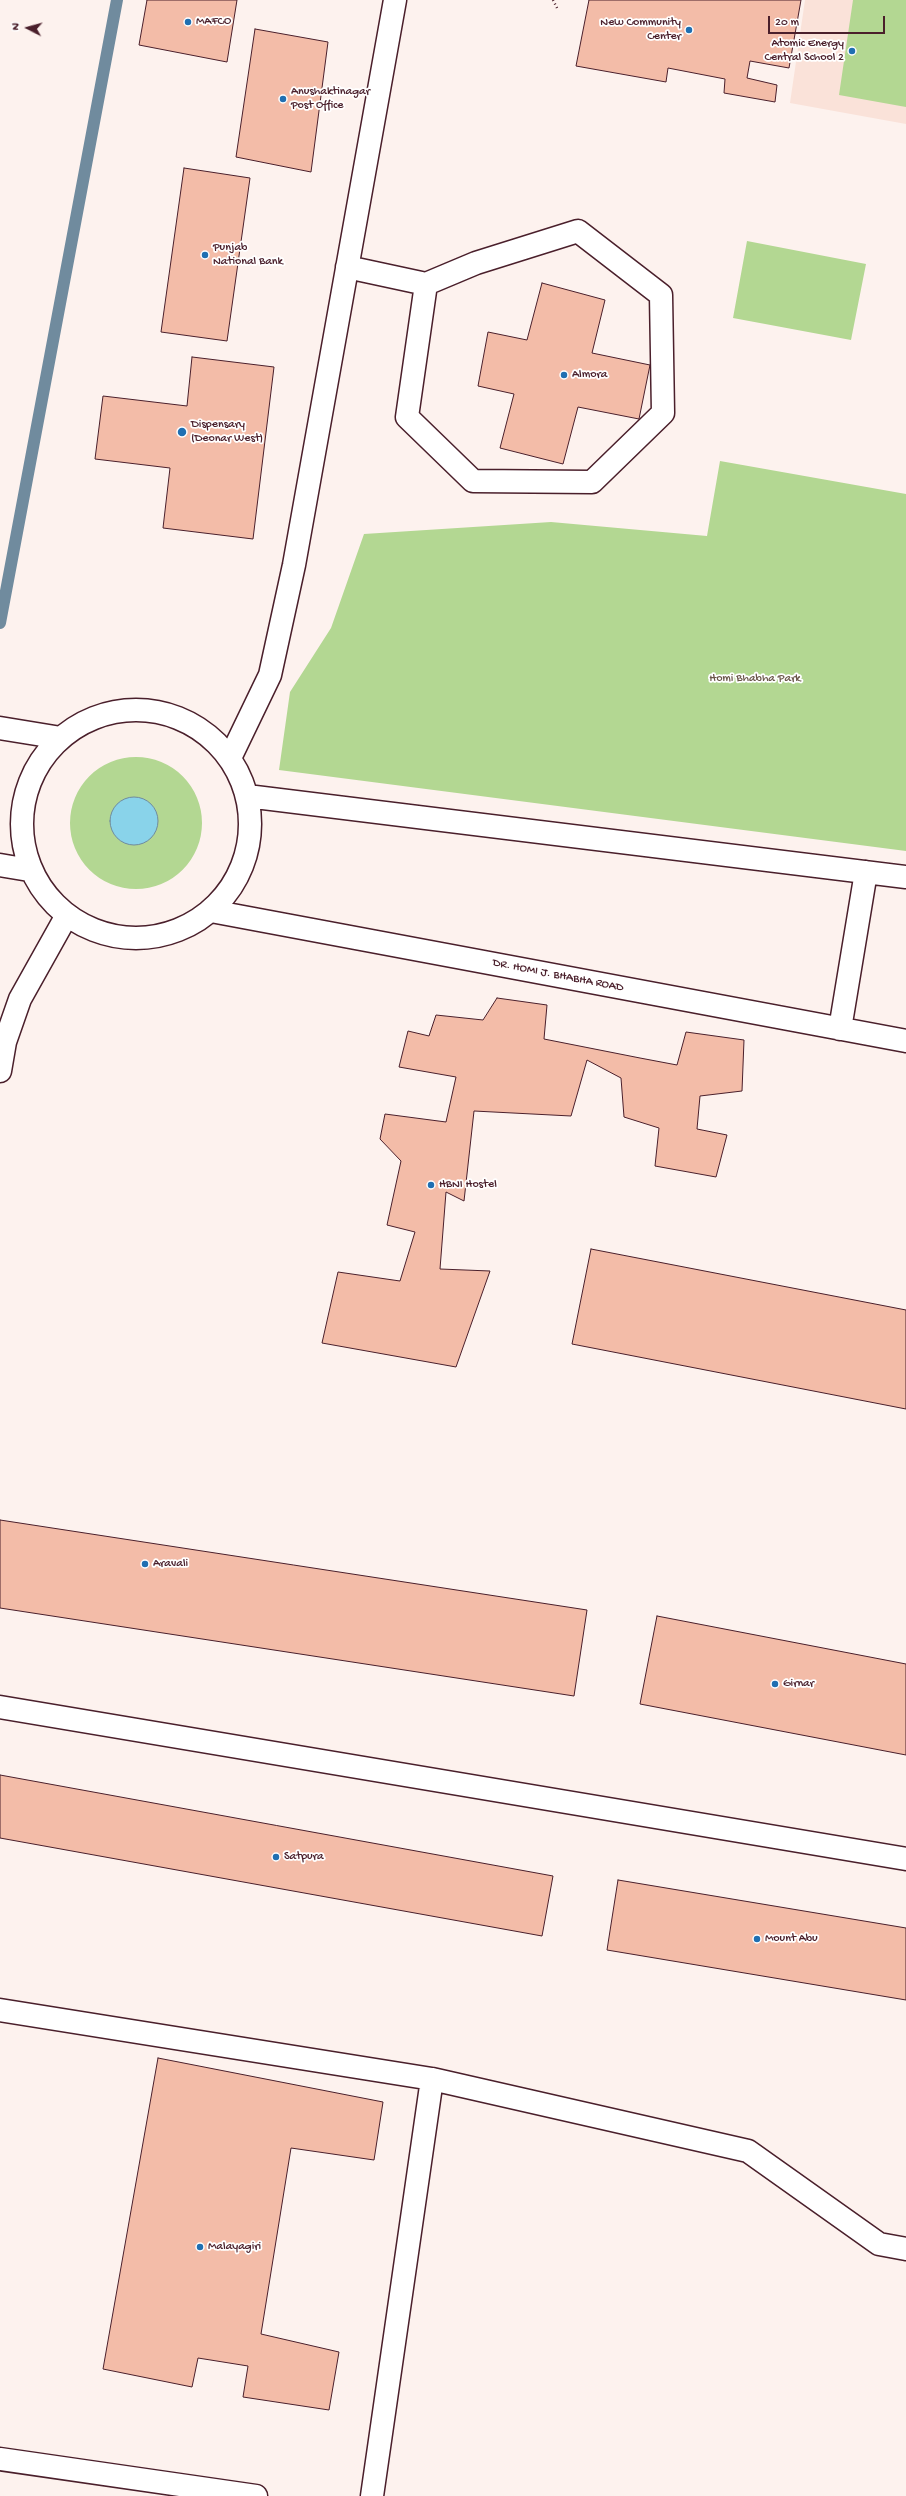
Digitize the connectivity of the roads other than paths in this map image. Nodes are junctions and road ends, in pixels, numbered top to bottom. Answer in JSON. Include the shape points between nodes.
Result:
{"nodes":[{"id":1,"x":395,"y":0,"type":"edge"},
{"id":2,"x":347,"y":267,"type":"junction"},
{"id":3,"x":426,"y":284,"type":"junction"},
{"id":4,"x":0,"y":728,"type":"edge"},
{"id":5,"x":61,"y":738,"type":"junction"},
{"id":6,"x":230,"y":758,"type":"junction"},
{"id":7,"x":247,"y":796,"type":"junction"},
{"id":8,"x":0,"y":865,"type":"edge"},
{"id":9,"x":29,"y":870,"type":"junction"},
{"id":10,"x":866,"y":872,"type":"junction"},
{"id":11,"x":906,"y":877,"type":"edge"},
{"id":12,"x":211,"y":911,"type":"junction"},
{"id":13,"x":67,"y":915,"type":"junction"},
{"id":14,"x":840,"y":1029,"type":"junction"},
{"id":15,"x":906,"y":1041,"type":"edge"},
{"id":16,"x":0,"y":1071,"type":"edge"},
{"id":17,"x":0,"y":1707,"type":"edge"},
{"id":18,"x":906,"y":1859,"type":"edge"},
{"id":19,"x":0,"y":2010,"type":"edge"},
{"id":20,"x":432,"y":2079,"type":"junction"},
{"id":21,"x":906,"y":2249,"type":"edge"},
{"id":22,"x":0,"y":2459,"type":"edge"},
{"id":23,"x":256,"y":2496,"type":"edge"},
{"id":24,"x":372,"y":2496,"type":"edge"}],
"edges":[{"from":1,"to":2,"type":"street"},
{"from":2,"to":3,"type":"street"},
{"from":2,"to":6,"type":"street","via":[[294,565],[270,676]]},
{"from":3,"to":3,"type":"street","via":[[476,263],[578,231],[661,295],[663,413],[592,482],[473,481],[407,417]]},
{"from":4,"to":5,"type":"street"},
{"from":5,"to":6,"type":"street","via":[[92,718],[129,710],[166,713],[200,729]]},
{"from":5,"to":9,"type":"street","via":[[39,764],[26,794],[22,827]]},
{"from":6,"to":7,"type":"street"},
{"from":7,"to":10,"type":"street"},
{"from":7,"to":12,"type":"street","via":[[250,837],[246,851],[237,878]]},
{"from":8,"to":9,"type":"street"},
{"from":9,"to":13,"type":"street","via":[[43,890]]},
{"from":10,"to":11,"type":"street"},
{"from":10,"to":14,"type":"street"},
{"from":12,"to":13,"type":"street","via":[[178,931],[140,939],[101,933]]},
{"from":12,"to":14,"type":"street","name":"DR. HOMI J. BHABHA ROAD"},
{"from":13,"to":16,"type":"street","via":[[20,999],[5,1042]]},
{"from":14,"to":15,"type":"street","name":"DR. HOMI J. BHABHA ROAD"},
{"from":17,"to":18,"type":"street"},
{"from":19,"to":20,"type":"street"},
{"from":20,"to":21,"type":"street","via":[[748,2150],[879,2244]]},
{"from":20,"to":24,"type":"street"},
{"from":22,"to":23,"type":"street"}]}
